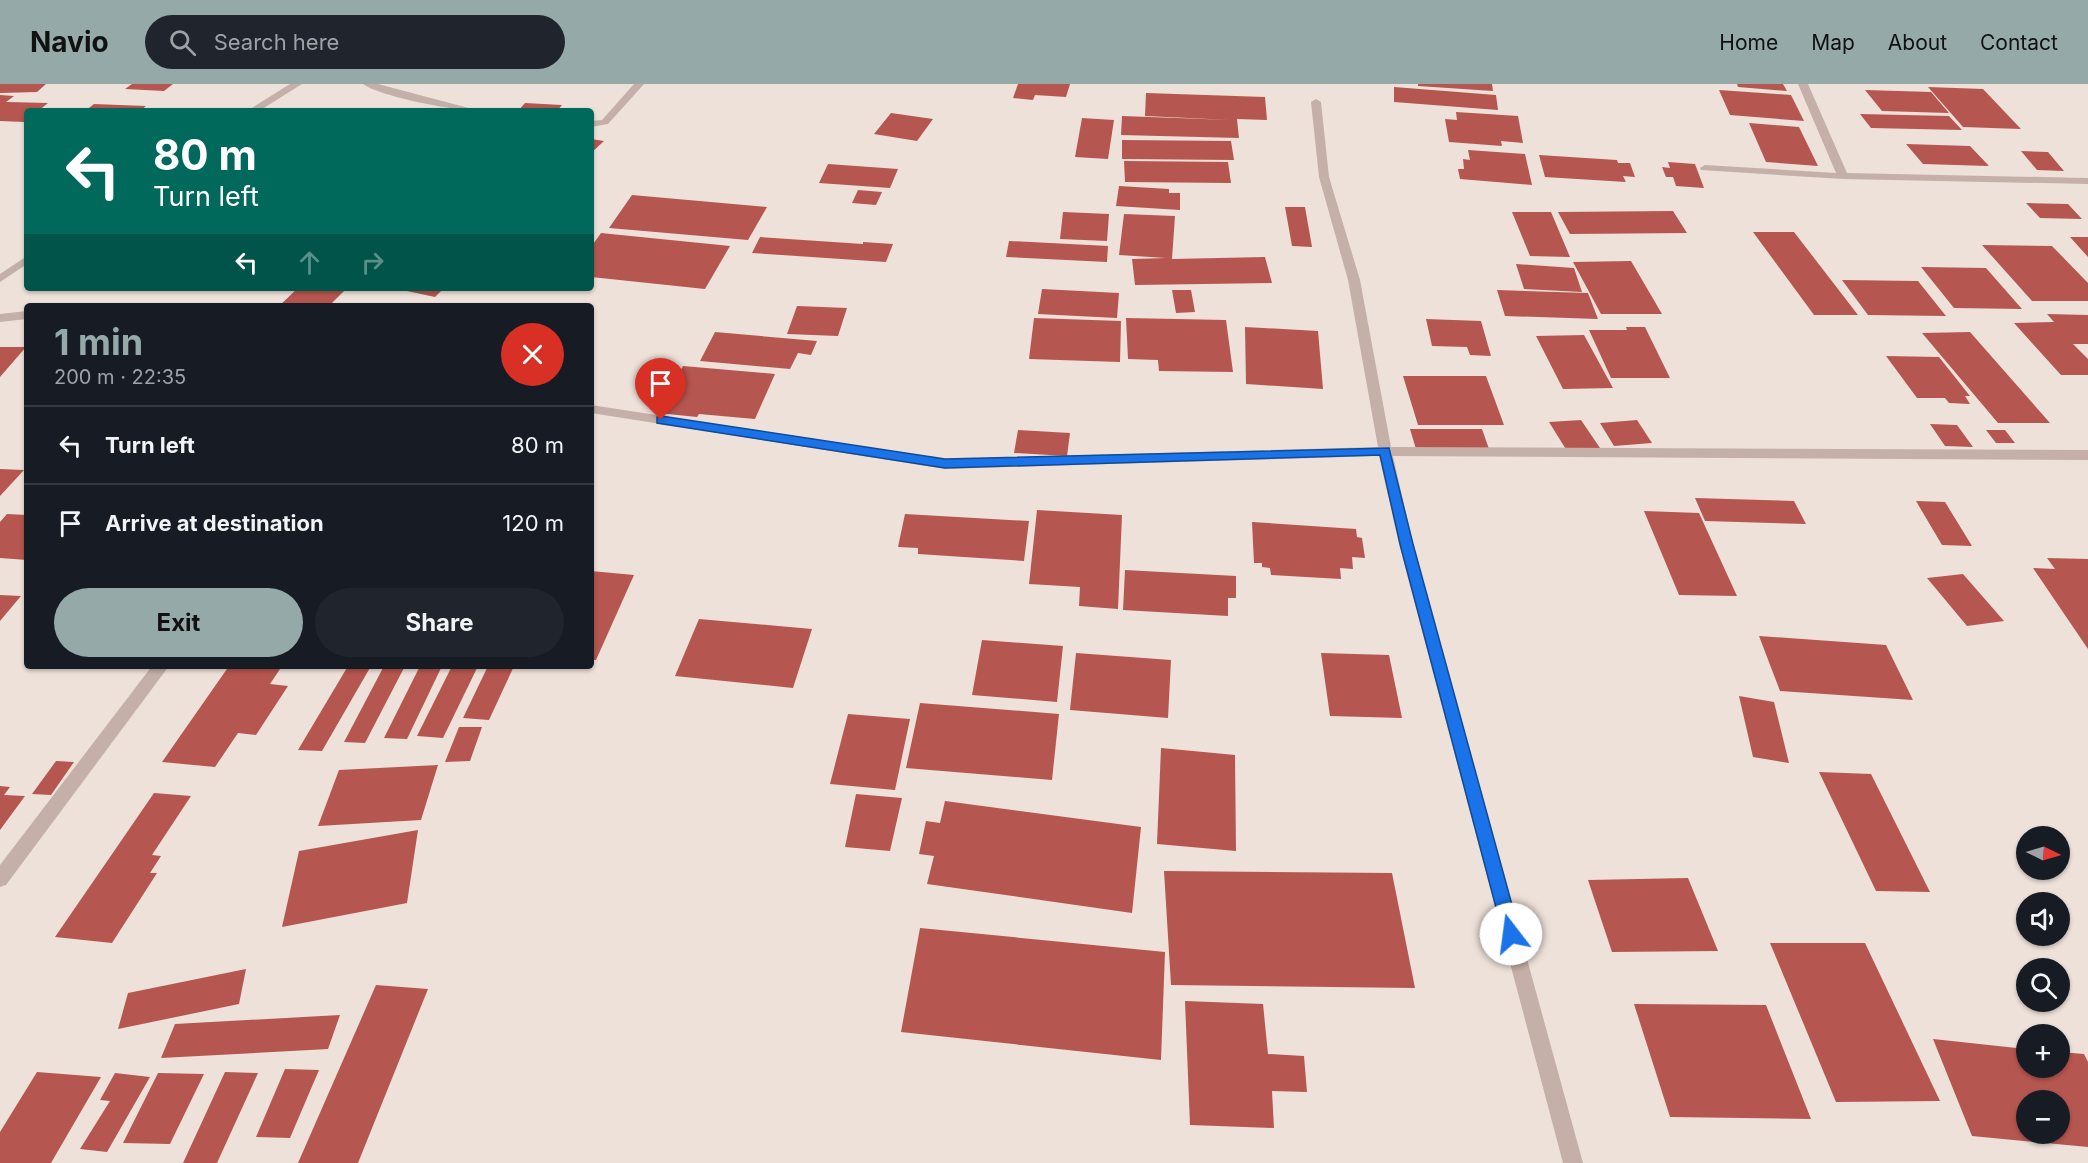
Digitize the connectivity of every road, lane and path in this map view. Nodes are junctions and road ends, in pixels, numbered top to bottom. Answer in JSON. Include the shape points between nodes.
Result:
{"nodes":[{"id":1,"x":297,"y":84,"type":"edge"},
{"id":2,"x":368,"y":84,"type":"edge"},
{"id":3,"x":639,"y":84,"type":"edge"},
{"id":4,"x":1803,"y":84,"type":"edge"},
{"id":5,"x":1316,"y":102,"type":"dead end"},
{"id":6,"x":257,"y":108,"type":"edge"},
{"id":7,"x":461,"y":108,"type":"edge"},
{"id":8,"x":594,"y":124,"type":"edge"},
{"id":9,"x":1705,"y":168,"type":"dead end"},
{"id":10,"x":1842,"y":176,"type":"junction"},
{"id":11,"x":2088,"y":181,"type":"edge"},
{"id":12,"x":24,"y":261,"type":"edge"},
{"id":13,"x":0,"y":279,"type":"edge"},
{"id":14,"x":24,"y":315,"type":"edge"},
{"id":15,"x":0,"y":318,"type":"edge"},
{"id":16,"x":594,"y":409,"type":"edge"},
{"id":17,"x":1385,"y":451,"type":"junction"},
{"id":18,"x":2088,"y":455,"type":"edge"},
{"id":19,"x":159,"y":669,"type":"edge"},
{"id":20,"x":0,"y":879,"type":"edge"},
{"id":21,"x":1573,"y":1163,"type":"edge"}],
"edges":[{"from":1,"to":6,"type":"street"},
{"from":2,"to":7,"type":"street"},
{"from":3,"to":8,"type":"street","via":[[605,122]]},
{"from":4,"to":10,"type":"street"},
{"from":5,"to":17,"type":"street","via":[[1324,177],[1354,280]]},
{"from":9,"to":10,"type":"street"},
{"from":10,"to":11,"type":"street"},
{"from":12,"to":13,"type":"street"},
{"from":14,"to":15,"type":"street"},
{"from":16,"to":17,"type":"street","via":[[945,464]]},
{"from":17,"to":18,"type":"street"},
{"from":17,"to":21,"type":"street","via":[[1406,544]]},
{"from":19,"to":20,"type":"street"}]}
